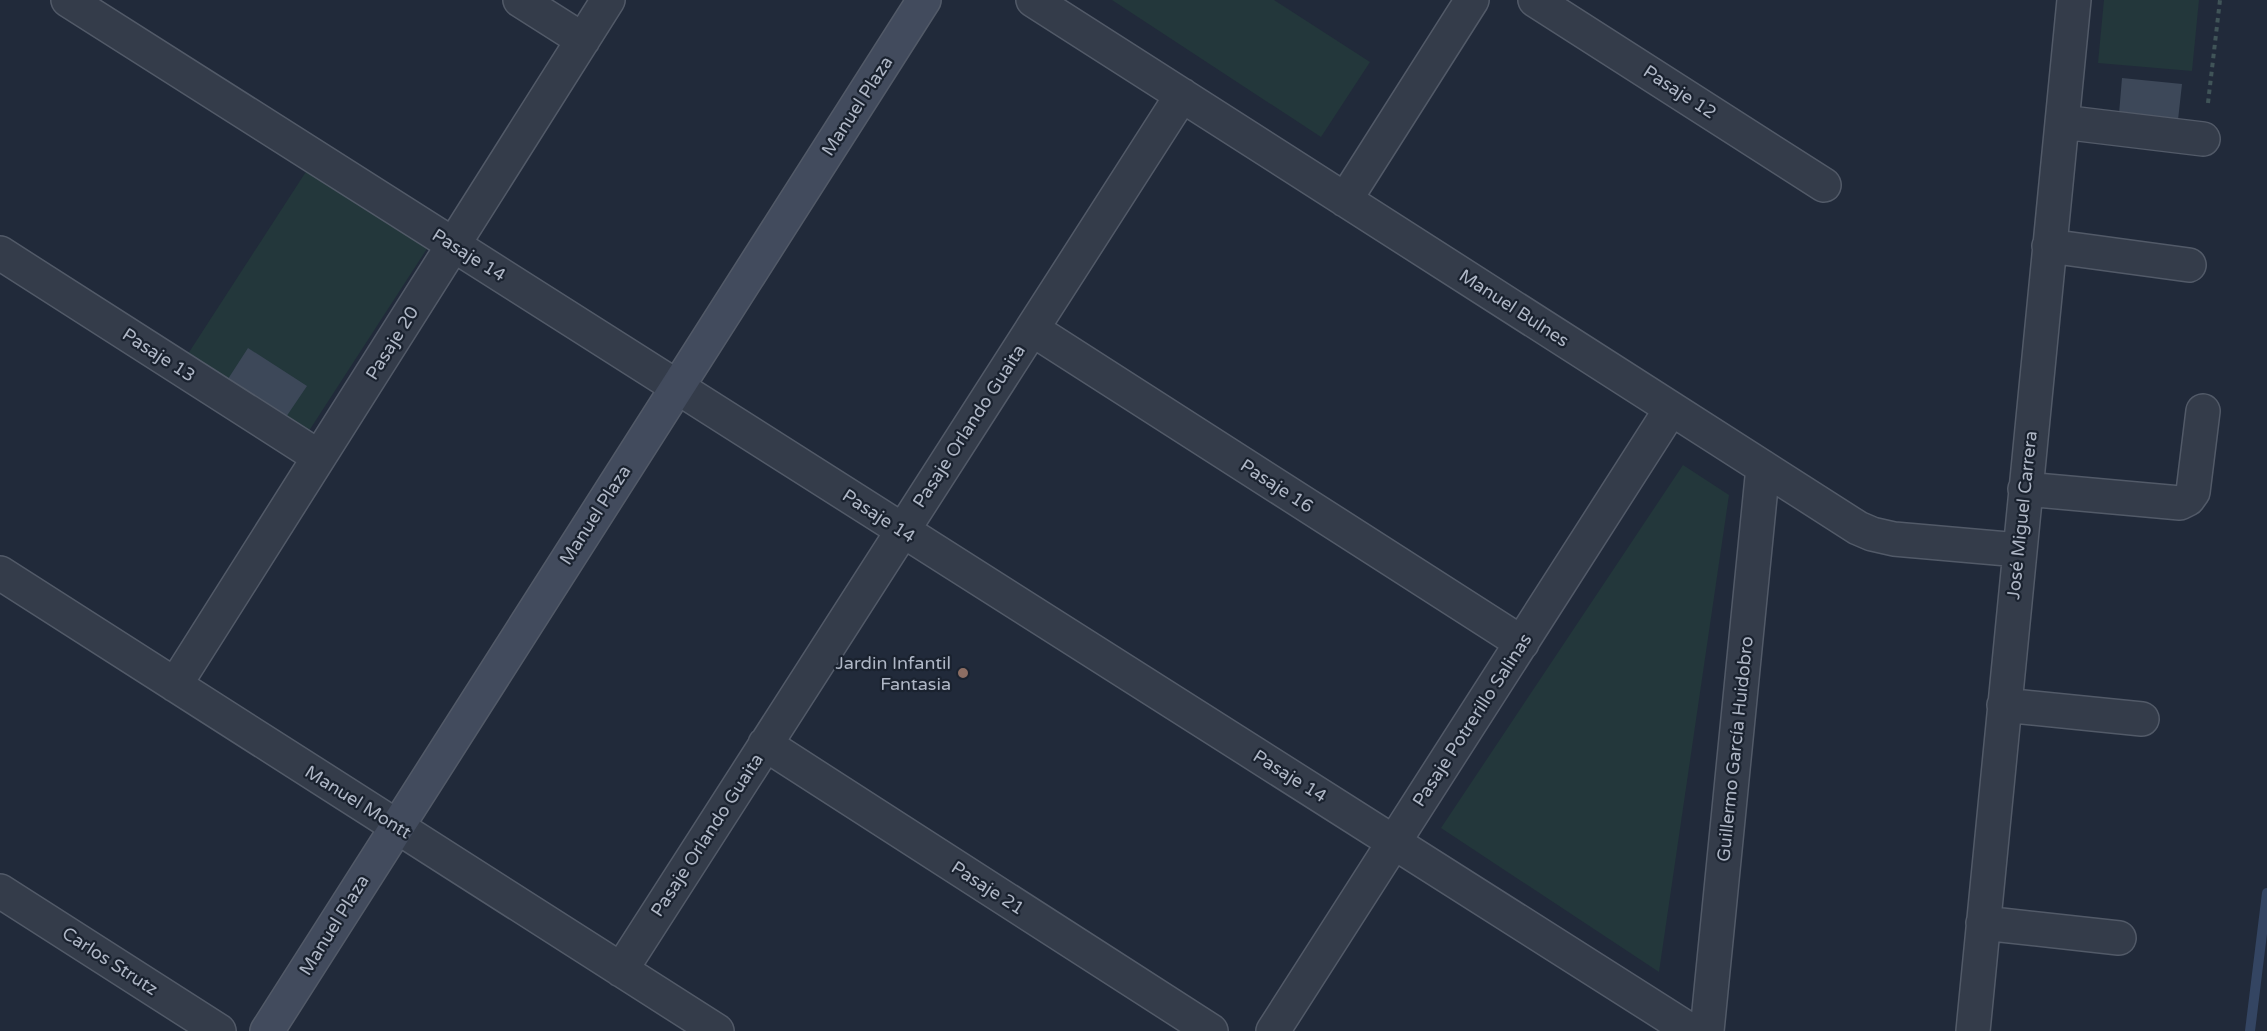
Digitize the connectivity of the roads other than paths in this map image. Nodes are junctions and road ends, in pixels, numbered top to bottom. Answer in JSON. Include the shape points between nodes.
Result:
{"nodes":[{"id":1,"x":68,"y":0,"type":"edge"},
{"id":2,"x":520,"y":0,"type":"edge"},
{"id":3,"x":608,"y":0,"type":"edge"},
{"id":4,"x":924,"y":0,"type":"edge"},
{"id":5,"x":1033,"y":0,"type":"edge"},
{"id":6,"x":1472,"y":0,"type":"edge"},
{"id":7,"x":1535,"y":0,"type":"edge"},
{"id":8,"x":2074,"y":0,"type":"edge"},
{"id":9,"x":583,"y":40,"type":"junction"},
{"id":10,"x":1182,"y":95,"type":"junction"},
{"id":11,"x":2061,"y":122,"type":"junction"},
{"id":12,"x":2203,"y":139,"type":"road end"},
{"id":13,"x":1824,"y":185,"type":"dead end"},
{"id":14,"x":1345,"y":200,"type":"junction"},
{"id":15,"x":453,"y":245,"type":"junction"},
{"id":16,"x":2049,"y":246,"type":"junction"},
{"id":17,"x":0,"y":253,"type":"edge"},
{"id":18,"x":2189,"y":265,"type":"dead end"},
{"id":19,"x":1032,"y":329,"type":"junction"},
{"id":20,"x":677,"y":386,"type":"junction"},
{"id":21,"x":1671,"y":409,"type":"junction"},
{"id":22,"x":2203,"y":411,"type":"dead end"},
{"id":23,"x":319,"y":458,"type":"junction"},
{"id":24,"x":1763,"y":467,"type":"junction"},
{"id":25,"x":2025,"y":489,"type":"junction"},
{"id":26,"x":903,"y":530,"type":"junction"},
{"id":27,"x":2019,"y":550,"type":"junction"},
{"id":28,"x":0,"y":573,"type":"edge"},
{"id":29,"x":1522,"y":643,"type":"junction"},
{"id":30,"x":175,"y":685,"type":"junction"},
{"id":31,"x":2004,"y":705,"type":"junction"},
{"id":32,"x":2142,"y":719,"type":"dead end"},
{"id":33,"x":765,"y":744,"type":"junction"},
{"id":34,"x":396,"y":826,"type":"junction"},
{"id":35,"x":1394,"y":842,"type":"junction"},
{"id":36,"x":0,"y":891,"type":"edge"},
{"id":37,"x":1983,"y":923,"type":"junction"},
{"id":38,"x":2119,"y":938,"type":"dead end"},
{"id":39,"x":621,"y":970,"type":"junction"},
{"id":40,"x":219,"y":1031,"type":"edge"},
{"id":41,"x":267,"y":1031,"type":"edge"},
{"id":42,"x":717,"y":1031,"type":"edge"},
{"id":43,"x":1211,"y":1031,"type":"edge"},
{"id":44,"x":1273,"y":1031,"type":"edge"},
{"id":45,"x":1691,"y":1031,"type":"edge"},
{"id":46,"x":1707,"y":1031,"type":"edge"},
{"id":47,"x":1972,"y":1031,"type":"edge"}],
"edges":[{"from":1,"to":15,"type":"street","name":"Pasaje 14"},
{"from":2,"to":9,"type":"street"},
{"from":3,"to":9,"type":"street","name":"Pasaje 20"},
{"from":4,"to":20,"type":"street","name":"Manuel Plaza"},
{"from":5,"to":10,"type":"street","name":"Manuel Bulnes"},
{"from":6,"to":14,"type":"street"},
{"from":7,"to":13,"type":"street","name":"Pasaje 12"},
{"from":8,"to":11,"type":"street","name":"José Miguel Carrera"},
{"from":9,"to":15,"type":"street","name":"Pasaje 20"},
{"from":10,"to":14,"type":"street","name":"Manuel Bulnes"},
{"from":10,"to":19,"type":"street","name":"Pasaje Orlando Guaita"},
{"from":11,"to":12,"type":"street"},
{"from":11,"to":16,"type":"street","name":"José Miguel Carrera"},
{"from":14,"to":21,"type":"street","name":"Manuel Bulnes"},
{"from":15,"to":20,"type":"street","name":"Pasaje 14"},
{"from":15,"to":23,"type":"street","name":"Pasaje 20"},
{"from":16,"to":18,"type":"street"},
{"from":16,"to":25,"type":"street","name":"José Miguel Carrera"},
{"from":17,"to":23,"type":"street","name":"Pasaje 13"},
{"from":19,"to":26,"type":"street","name":"Pasaje Orlando Guaita"},
{"from":19,"to":29,"type":"street","name":"Pasaje 16"},
{"from":20,"to":26,"type":"street","name":"Pasaje 14"},
{"from":20,"to":34,"type":"street","name":"Manuel Plaza"},
{"from":21,"to":24,"type":"street","name":"Manuel Bulnes"},
{"from":21,"to":29,"type":"street","name":"Pasaje Potrerillo Salinas"},
{"from":22,"to":25,"type":"street","via":[[2193,492],[2180,503]]},
{"from":23,"to":30,"type":"street","name":"Pasaje 20"},
{"from":24,"to":27,"type":"street","name":"Manuel Bulnes","via":[[1872,534]]},
{"from":24,"to":46,"type":"street","name":"Guillermo García Huidobro"},
{"from":25,"to":27,"type":"street","name":"José Miguel Carrera"},
{"from":26,"to":33,"type":"street","name":"Pasaje Orlando Guaita"},
{"from":26,"to":35,"type":"street","name":"Pasaje 14"},
{"from":27,"to":31,"type":"street","name":"José Miguel Carrera"},
{"from":28,"to":30,"type":"street","name":"Manuel Montt"},
{"from":29,"to":35,"type":"street","name":"Pasaje Potrerillo Salinas"},
{"from":30,"to":34,"type":"street","name":"Manuel Montt"},
{"from":31,"to":32,"type":"street"},
{"from":31,"to":37,"type":"street","name":"José Miguel Carrera"},
{"from":33,"to":39,"type":"street","name":"Pasaje Orlando Guaita"},
{"from":33,"to":43,"type":"street","name":"Pasaje 21"},
{"from":34,"to":39,"type":"street","name":"Manuel Montt"},
{"from":34,"to":41,"type":"street","name":"Manuel Plaza"},
{"from":35,"to":44,"type":"street","name":"Pasaje Potrerillo Salinas"},
{"from":35,"to":45,"type":"street","name":"Pasaje 14"},
{"from":36,"to":40,"type":"street","name":"Carlos Strutz"},
{"from":37,"to":38,"type":"street"},
{"from":37,"to":47,"type":"street","name":"José Miguel Carrera"},
{"from":39,"to":42,"type":"street","name":"Manuel Montt"}]}
